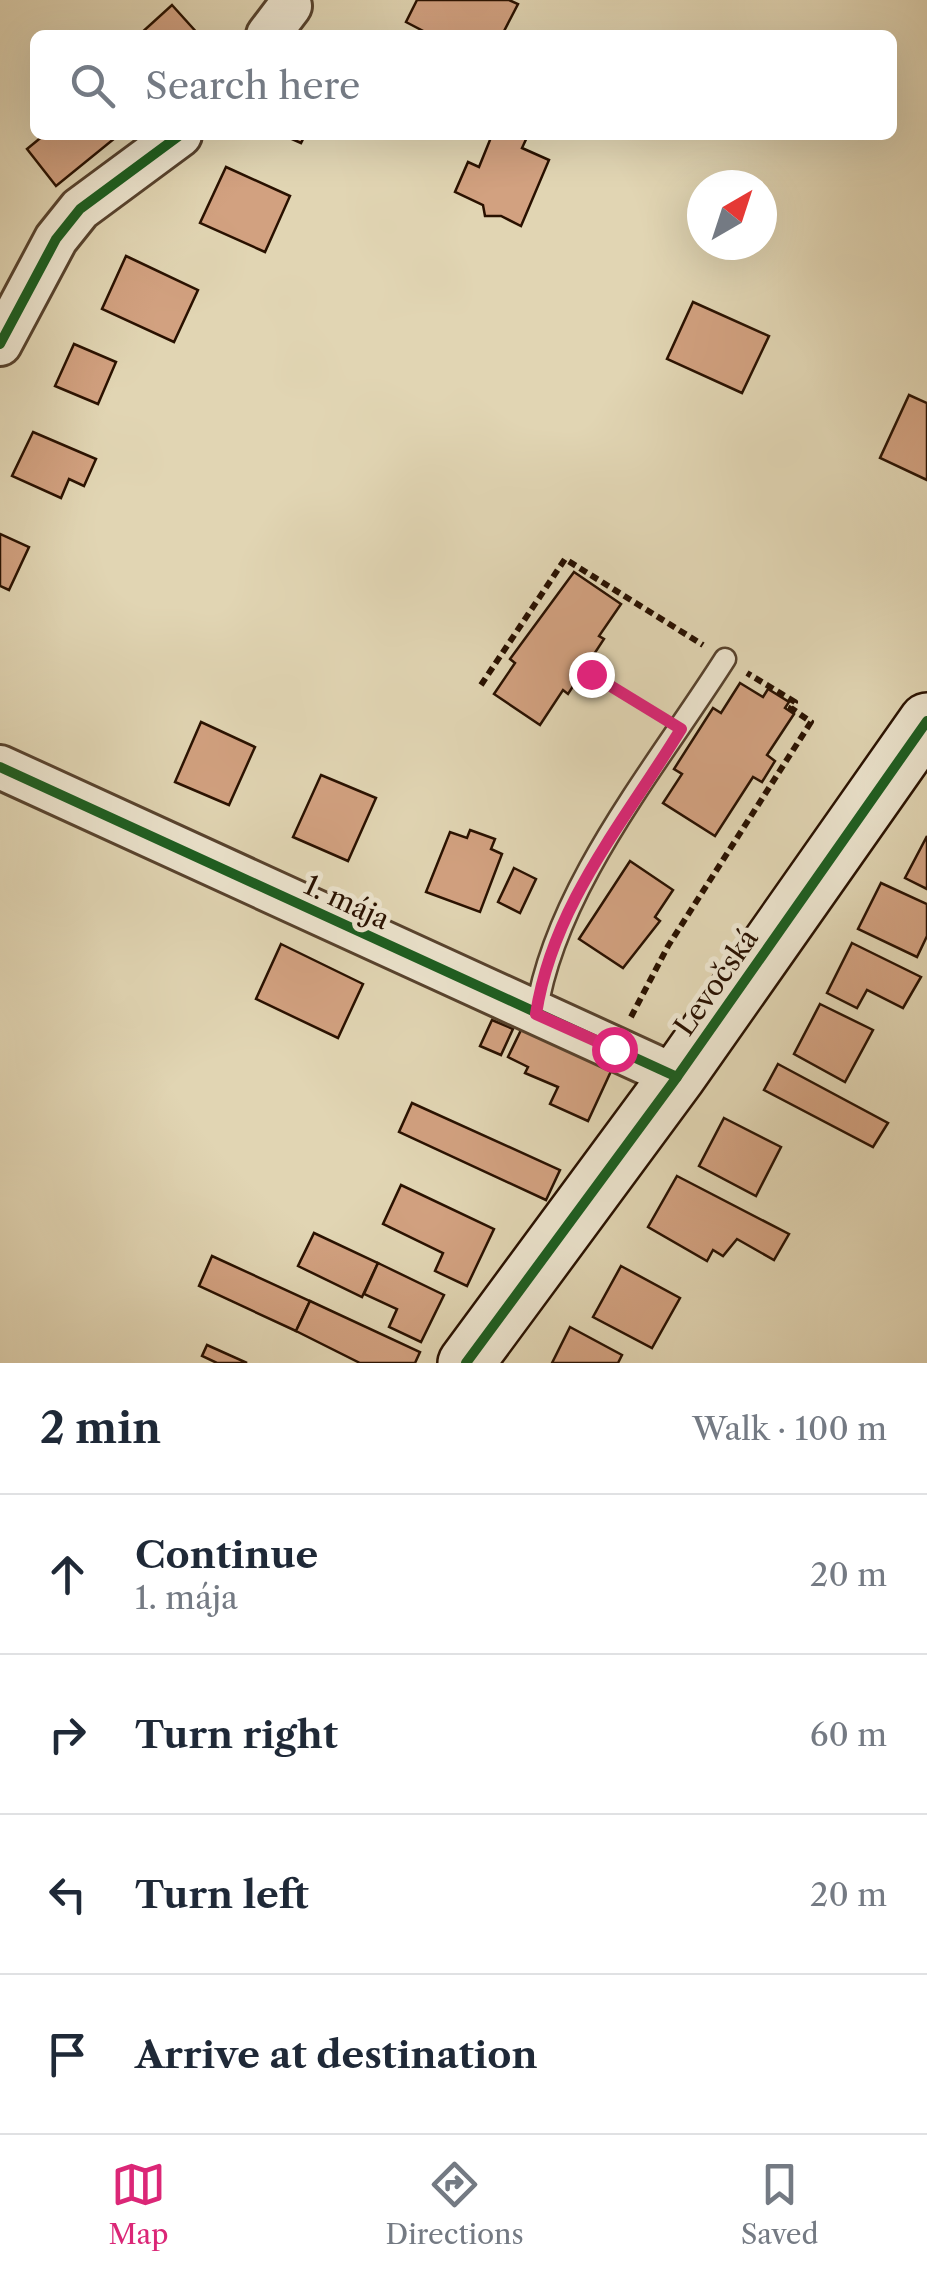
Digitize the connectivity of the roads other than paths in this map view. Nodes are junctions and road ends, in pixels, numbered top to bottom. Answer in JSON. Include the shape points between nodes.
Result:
{"nodes":[{"id":1,"x":173,"y":140,"type":"edge"},
{"id":2,"x":0,"y":344,"type":"edge"},
{"id":3,"x":725,"y":660,"type":"dead end"},
{"id":4,"x":927,"y":722,"type":"edge"},
{"id":5,"x":0,"y":767,"type":"edge"},
{"id":6,"x":536,"y":1014,"type":"junction"},
{"id":7,"x":677,"y":1077,"type":"junction"},
{"id":8,"x":466,"y":1363,"type":"edge"}],
"edges":[{"from":1,"to":2,"type":"street","via":[[80,209],[56,239]]},
{"from":3,"to":6,"type":"lane","via":[[559,926]]},
{"from":4,"to":7,"type":"main road","name":"Levočská"},
{"from":5,"to":6,"type":"street","name":"1. mája"},
{"from":6,"to":7,"type":"street","name":"1. mája"},
{"from":7,"to":8,"type":"main road","name":"Levočská"}]}
